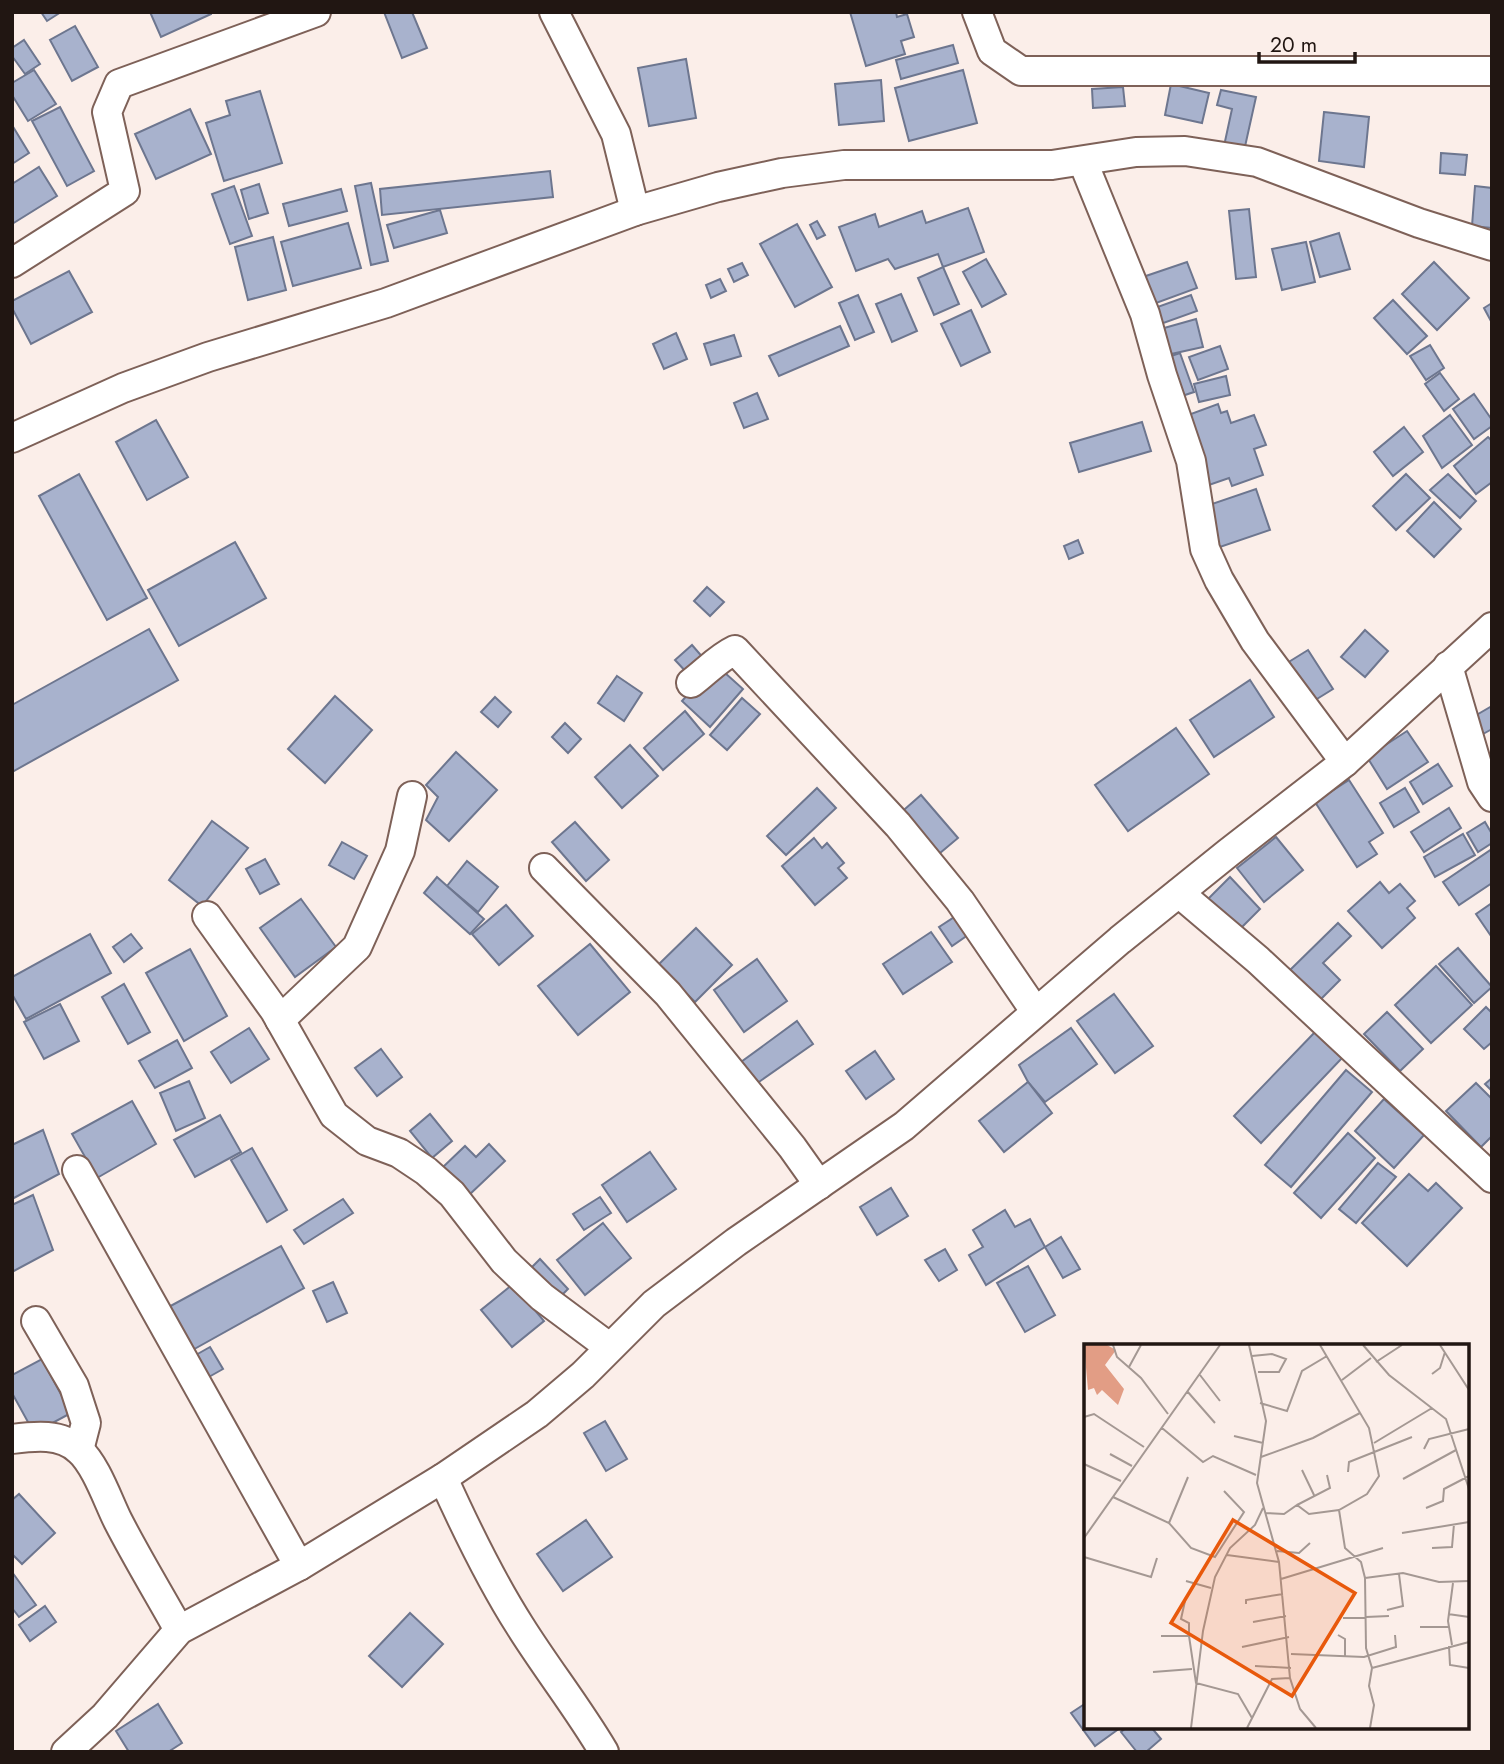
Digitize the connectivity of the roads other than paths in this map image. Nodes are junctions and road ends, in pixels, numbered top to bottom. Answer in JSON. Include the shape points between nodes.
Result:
{"nodes":[{"id":1,"x":316,"y":12,"type":"edge"},
{"id":2,"x":554,"y":12,"type":"edge"},
{"id":3,"x":977,"y":12,"type":"edge"},
{"id":4,"x":1492,"y":71,"type":"edge"},
{"id":5,"x":1083,"y":162,"type":"junction"},
{"id":6,"x":635,"y":211,"type":"junction"},
{"id":7,"x":1492,"y":246,"type":"edge"},
{"id":8,"x":12,"y":263,"type":"edge"},
{"id":9,"x":12,"y":438,"type":"edge"},
{"id":10,"x":1492,"y":627,"type":"edge"},
{"id":11,"x":1448,"y":666,"type":"junction"},
{"id":12,"x":691,"y":683,"type":"dead end"},
{"id":13,"x":1345,"y":762,"type":"junction"},
{"id":14,"x":412,"y":796,"type":"dead end"},
{"id":15,"x":1492,"y":797,"type":"edge"},
{"id":16,"x":544,"y":868,"type":"dead end"},
{"id":17,"x":1179,"y":893,"type":"junction"},
{"id":18,"x":207,"y":916,"type":"dead end"},
{"id":19,"x":1035,"y":1011,"type":"junction"},
{"id":20,"x":280,"y":1020,"type":"junction"},
{"id":21,"x":77,"y":1170,"type":"dead end"},
{"id":22,"x":1492,"y":1178,"type":"edge"},
{"id":23,"x":819,"y":1185,"type":"junction"},
{"id":24,"x":36,"y":1321,"type":"dead end"},
{"id":25,"x":609,"y":1347,"type":"junction"},
{"id":26,"x":12,"y":1438,"type":"edge"},
{"id":27,"x":79,"y":1450,"type":"junction"},
{"id":28,"x":443,"y":1478,"type":"junction"},
{"id":29,"x":299,"y":1566,"type":"junction"},
{"id":30,"x":179,"y":1630,"type":"junction"},
{"id":31,"x":66,"y":1752,"type":"edge"},
{"id":32,"x":604,"y":1752,"type":"edge"}],
"edges":[{"from":1,"to":8,"type":"street","via":[[119,84],[107,112],[125,191]]},
{"from":2,"to":6,"type":"street","via":[[616,134]]},
{"from":3,"to":4,"type":"street","via":[[992,51],[1021,71]]},
{"from":5,"to":6,"type":"street","via":[[844,165],[718,187]]},
{"from":5,"to":7,"type":"street","via":[[1136,152],[1185,150],[1257,162]]},
{"from":5,"to":13,"type":"street","via":[[1145,314],[1191,461],[1205,549],[1255,641]]},
{"from":6,"to":9,"type":"street","via":[[386,303],[208,357],[123,388]]},
{"from":10,"to":11,"type":"street"},
{"from":11,"to":13,"type":"street"},
{"from":11,"to":15,"type":"street","via":[[1482,782]]},
{"from":12,"to":19,"type":"street","via":[[735,650],[906,834],[960,901]]},
{"from":13,"to":17,"type":"street"},
{"from":14,"to":20,"type":"street","via":[[400,851],[356,947]]},
{"from":16,"to":23,"type":"street","via":[[667,994]]},
{"from":17,"to":19,"type":"street"},
{"from":17,"to":22,"type":"street","via":[[1258,960]]},
{"from":18,"to":20,"type":"street"},
{"from":19,"to":23,"type":"street","via":[[904,1126]]},
{"from":20,"to":25,"type":"street","via":[[334,1115],[367,1141],[399,1153],[426,1171],[452,1194],[504,1261],[542,1297]]},
{"from":21,"to":29,"type":"street"},
{"from":23,"to":25,"type":"street","via":[[654,1304]]},
{"from":24,"to":27,"type":"street","via":[[74,1385],[86,1423]]},
{"from":25,"to":28,"type":"street","via":[[537,1414]]},
{"from":26,"to":27,"type":"street","via":[[56,1437]]},
{"from":27,"to":30,"type":"street"},
{"from":28,"to":29,"type":"street"},
{"from":28,"to":32,"type":"street","via":[[473,1545],[520,1627]]},
{"from":29,"to":30,"type":"street"},
{"from":30,"to":31,"type":"street","via":[[105,1716]]}]}
